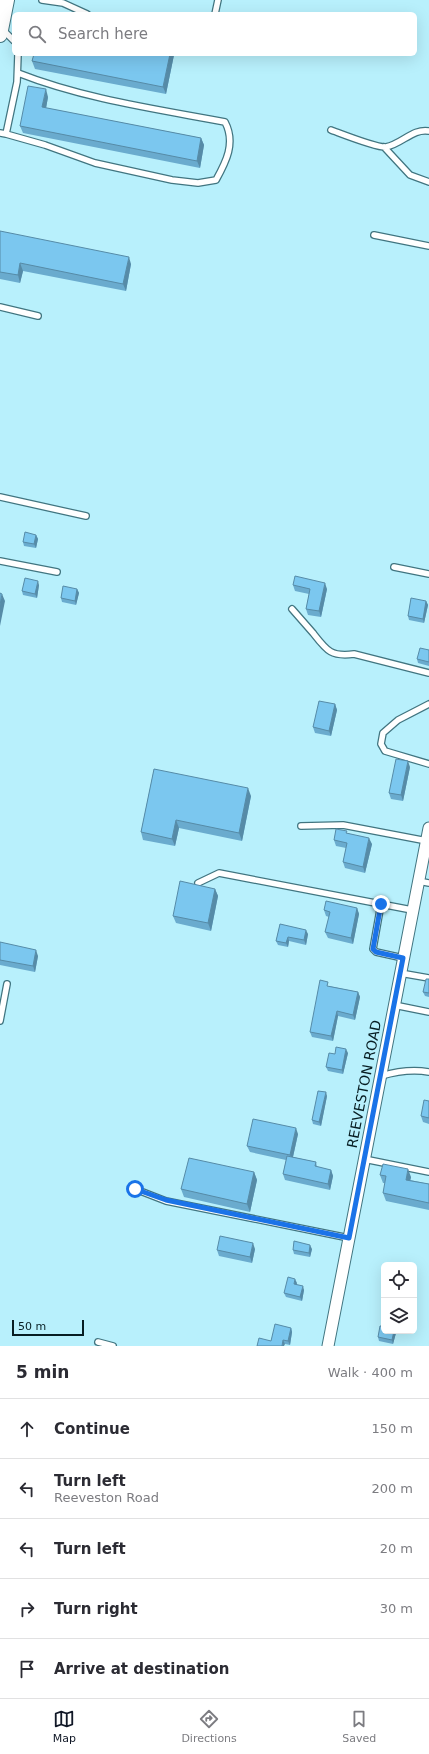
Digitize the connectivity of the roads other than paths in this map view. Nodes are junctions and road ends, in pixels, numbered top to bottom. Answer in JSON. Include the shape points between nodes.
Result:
{"nodes":[{"id":1,"x":7,"y":0,"type":"edge"},
{"id":2,"x":42,"y":0,"type":"edge"},
{"id":3,"x":218,"y":0,"type":"edge"},
{"id":4,"x":82,"y":12,"type":"edge"},
{"id":5,"x":215,"y":12,"type":"edge"},
{"id":6,"x":1,"y":31,"type":"edge"},
{"id":7,"x":12,"y":39,"type":"edge"},
{"id":8,"x":18,"y":56,"type":"edge"},
{"id":9,"x":18,"y":72,"type":"junction"},
{"id":10,"x":331,"y":130,"type":"dead end"},
{"id":11,"x":429,"y":131,"type":"edge"},
{"id":12,"x":3,"y":134,"type":"edge"},
{"id":13,"x":384,"y":147,"type":"junction"},
{"id":14,"x":429,"y":182,"type":"edge"},
{"id":15,"x":374,"y":235,"type":"dead end"},
{"id":16,"x":429,"y":246,"type":"edge"},
{"id":17,"x":0,"y":307,"type":"edge"},
{"id":18,"x":38,"y":316,"type":"dead end"},
{"id":19,"x":0,"y":497,"type":"edge"},
{"id":20,"x":86,"y":516,"type":"dead end"},
{"id":21,"x":0,"y":561,"type":"edge"},
{"id":22,"x":394,"y":567,"type":"dead end"},
{"id":23,"x":57,"y":572,"type":"dead end"},
{"id":24,"x":429,"y":574,"type":"edge"},
{"id":25,"x":292,"y":609,"type":"dead end"},
{"id":26,"x":429,"y":673,"type":"edge"},
{"id":27,"x":429,"y":704,"type":"edge"},
{"id":28,"x":429,"y":764,"type":"edge"},
{"id":29,"x":301,"y":826,"type":"dead end"},
{"id":30,"x":428,"y":835,"type":"edge"},
{"id":31,"x":424,"y":882,"type":"edge"},
{"id":32,"x":198,"y":883,"type":"dead end"},
{"id":33,"x":381,"y":904,"type":"junction"},
{"id":34,"x":412,"y":910,"type":"junction"},
{"id":35,"x":403,"y":958,"type":"junction"},
{"id":36,"x":400,"y":974,"type":"junction"},
{"id":37,"x":429,"y":978,"type":"edge"},
{"id":38,"x":7,"y":984,"type":"dead end"},
{"id":39,"x":394,"y":1004,"type":"junction"},
{"id":40,"x":429,"y":1012,"type":"edge"},
{"id":41,"x":0,"y":1022,"type":"edge"},
{"id":42,"x":429,"y":1072,"type":"edge"},
{"id":43,"x":380,"y":1076,"type":"junction"},
{"id":44,"x":364,"y":1159,"type":"junction"},
{"id":45,"x":429,"y":1172,"type":"edge"},
{"id":46,"x":135,"y":1189,"type":"dead end"},
{"id":47,"x":349,"y":1238,"type":"junction"},
{"id":48,"x":98,"y":1342,"type":"dead end"},
{"id":49,"x":113,"y":1346,"type":"edge"},
{"id":50,"x":328,"y":1346,"type":"edge"}],
"edges":[{"from":1,"to":6,"type":"street"},
{"from":2,"to":4,"type":"lane","via":[[63,4]]},
{"from":3,"to":5,"type":"lane"},
{"from":6,"to":7,"type":"lane"},
{"from":8,"to":9,"type":"lane"},
{"from":9,"to":12,"type":"lane"},
{"from":9,"to":12,"type":"lane","via":[[52,86],[95,97],[225,122],[230,130],[228,158],[216,180],[198,183],[172,180],[95,163],[45,145]]},
{"from":10,"to":13,"type":"lane"},
{"from":11,"to":13,"type":"lane","via":[[414,132],[398,144]]},
{"from":13,"to":14,"type":"lane","via":[[410,176]]},
{"from":15,"to":16,"type":"lane"},
{"from":17,"to":18,"type":"lane"},
{"from":19,"to":20,"type":"lane"},
{"from":21,"to":23,"type":"lane"},
{"from":22,"to":24,"type":"lane"},
{"from":25,"to":26,"type":"lane","via":[[323,647],[331,653],[354,654]]},
{"from":27,"to":28,"type":"lane","via":[[398,720],[383,733],[381,744],[385,751]]},
{"from":29,"to":30,"type":"lane","via":[[343,825]]},
{"from":30,"to":31,"type":"street","name":"REEVESTON ROAD"},
{"from":31,"to":34,"type":"street","name":"REEVESTON ROAD"},
{"from":32,"to":33,"type":"lane","via":[[220,873]]},
{"from":33,"to":34,"type":"lane"},
{"from":33,"to":35,"type":"lane","via":[[373,949],[376,952]]},
{"from":34,"to":35,"type":"street","name":"REEVESTON ROAD"},
{"from":35,"to":36,"type":"street","name":"REEVESTON ROAD"},
{"from":36,"to":37,"type":"lane"},
{"from":36,"to":39,"type":"street","name":"REEVESTON ROAD"},
{"from":38,"to":41,"type":"lane"},
{"from":39,"to":40,"type":"lane"},
{"from":39,"to":43,"type":"street","name":"REEVESTON ROAD"},
{"from":42,"to":43,"type":"lane","via":[[415,1069],[400,1070]]},
{"from":43,"to":44,"type":"street","name":"REEVESTON ROAD"},
{"from":44,"to":45,"type":"lane"},
{"from":44,"to":47,"type":"street","name":"REEVESTON ROAD"},
{"from":46,"to":47,"type":"lane","via":[[166,1200]]},
{"from":47,"to":50,"type":"street","name":"REEVESTON ROAD"},
{"from":48,"to":49,"type":"lane"}]}
